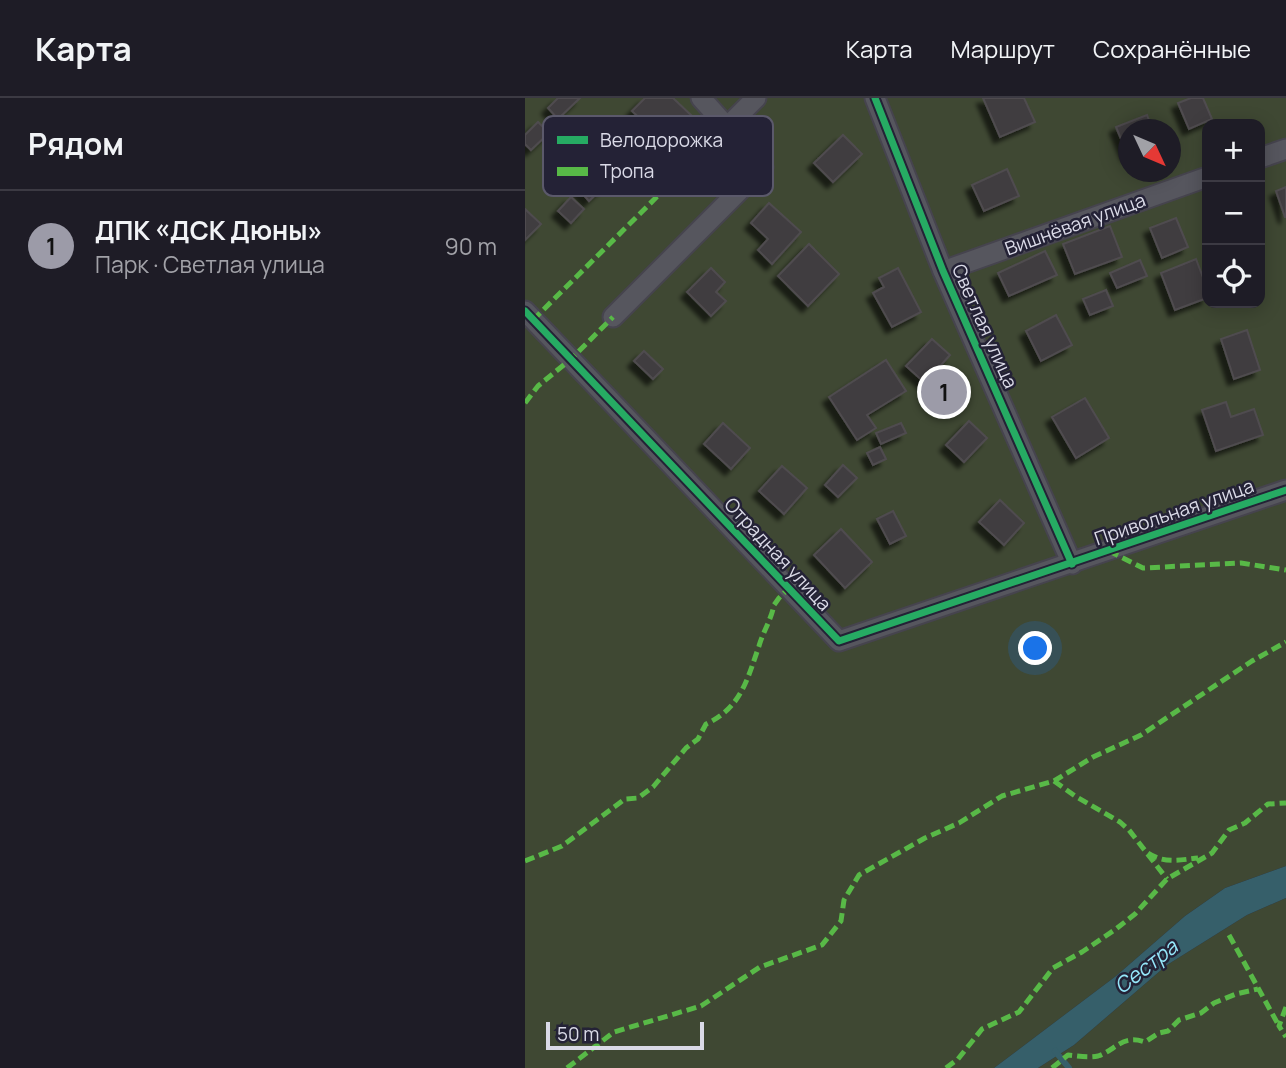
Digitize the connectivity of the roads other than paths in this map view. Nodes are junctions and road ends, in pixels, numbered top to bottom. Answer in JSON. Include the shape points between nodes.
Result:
{"nodes":[{"id":1,"x":701,"y":98,"type":"edge"},
{"id":2,"x":756,"y":98,"type":"edge"},
{"id":3,"x":875,"y":98,"type":"edge"},
{"id":4,"x":717,"y":116,"type":"edge"},
{"id":5,"x":738,"y":116,"type":"edge"},
{"id":6,"x":1286,"y":149,"type":"edge"},
{"id":7,"x":1265,"y":156,"type":"edge"},
{"id":8,"x":1202,"y":179,"type":"edge"},
{"id":9,"x":733,"y":196,"type":"edge"},
{"id":10,"x":943,"y":271,"type":"junction"},
{"id":11,"x":525,"y":311,"type":"edge"},
{"id":12,"x":613,"y":317,"type":"dead end"},
{"id":13,"x":1286,"y":490,"type":"edge"},
{"id":14,"x":1072,"y":564,"type":"junction"}],
"edges":[{"from":1,"to":4,"type":"street"},
{"from":2,"to":5,"type":"street"},
{"from":3,"to":10,"type":"street","name":"Светлая улица"},
{"from":6,"to":7,"type":"street"},
{"from":8,"to":10,"type":"street","name":"Вишнёвая улица"},
{"from":9,"to":12,"type":"street"},
{"from":10,"to":14,"type":"street","name":"Светлая улица"},
{"from":11,"to":14,"type":"street","name":"Отрадная улица","via":[[839,641]]},
{"from":13,"to":14,"type":"street","name":"Привольная улица"}]}
